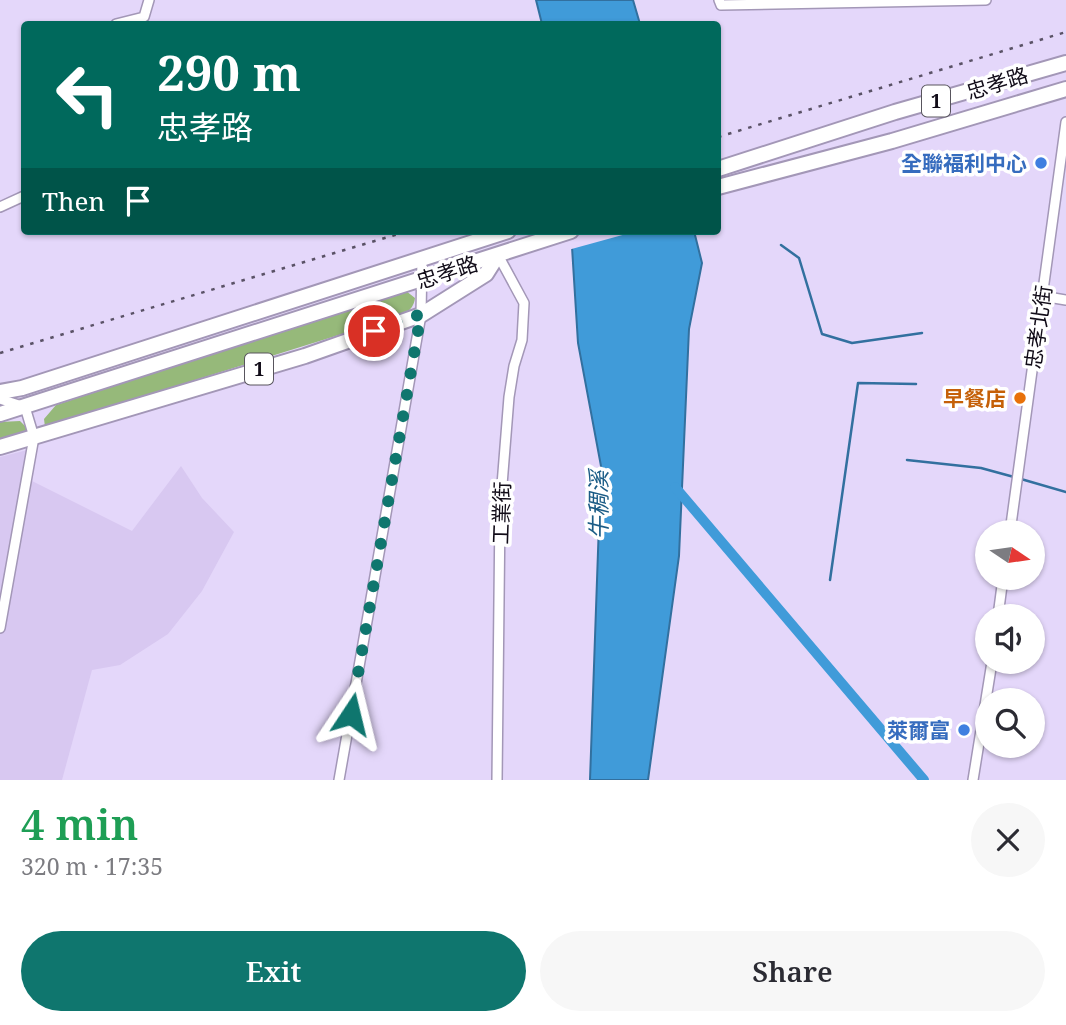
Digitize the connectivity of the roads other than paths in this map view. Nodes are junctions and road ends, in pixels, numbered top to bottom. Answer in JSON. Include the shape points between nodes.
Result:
{"nodes":[{"id":1,"x":149,"y":0,"type":"edge"},
{"id":2,"x":719,"y":0,"type":"edge"},
{"id":3,"x":984,"y":0,"type":"edge"},
{"id":4,"x":922,"y":1,"type":"edge"},
{"id":5,"x":874,"y":2,"type":"edge"},
{"id":6,"x":128,"y":21,"type":"edge"},
{"id":7,"x":1066,"y":63,"type":"edge"},
{"id":8,"x":1066,"y":89,"type":"edge"},
{"id":9,"x":1066,"y":122,"type":"edge"},
{"id":10,"x":721,"y":168,"type":"edge"},
{"id":11,"x":721,"y":186,"type":"edge"},
{"id":12,"x":21,"y":197,"type":"edge"},
{"id":13,"x":0,"y":207,"type":"edge"},
{"id":14,"x":495,"y":235,"type":"edge"},
{"id":15,"x":557,"y":235,"type":"edge"},
{"id":16,"x":498,"y":255,"type":"junction"},
{"id":17,"x":422,"y":257,"type":"junction"},
{"id":18,"x":422,"y":280,"type":"junction"},
{"id":19,"x":1042,"y":296,"type":"junction"},
{"id":20,"x":1066,"y":300,"type":"edge"},
{"id":21,"x":421,"y":314,"type":"junction"},
{"id":22,"x":0,"y":392,"type":"edge"},
{"id":23,"x":0,"y":399,"type":"edge"},
{"id":24,"x":25,"y":407,"type":"junction"},
{"id":25,"x":0,"y":414,"type":"edge"},
{"id":26,"x":34,"y":437,"type":"junction"},
{"id":27,"x":0,"y":447,"type":"edge"},
{"id":28,"x":1012,"y":520,"type":"edge"},
{"id":29,"x":0,"y":628,"type":"edge"},
{"id":30,"x":990,"y":674,"type":"edge"},
{"id":31,"x":340,"y":780,"type":"edge"},
{"id":32,"x":497,"y":780,"type":"edge"},
{"id":33,"x":973,"y":780,"type":"edge"}],
"edges":[{"from":1,"to":6,"type":"street","via":[[144,17]]},
{"from":2,"to":5,"type":"street","via":[[721,5]]},
{"from":3,"to":4,"type":"street"},
{"from":4,"to":5,"type":"street"},
{"from":7,"to":10,"type":"main road","name":"忠孝路","number":"1"},
{"from":8,"to":11,"type":"main road","name":"忠孝路","number":"1"},
{"from":9,"to":19,"type":"street","name":"忠孝北街"},
{"from":12,"to":13,"type":"street"},
{"from":14,"to":17,"type":"main road","name":"忠孝路"},
{"from":15,"to":16,"type":"main road","number":"1"},
{"from":16,"to":18,"type":"main road","name":"忠孝路","number":"1"},
{"from":16,"to":21,"type":"main road","name":"忠孝路","number":"1","via":[[486,274]]},
{"from":16,"to":32,"type":"street","name":"工業街","via":[[524,303],[522,340],[509,397],[500,510]]},
{"from":17,"to":18,"type":"street"},
{"from":17,"to":22,"type":"main road","name":"忠孝路"},
{"from":18,"to":21,"type":"street"},
{"from":18,"to":24,"type":"main road","name":"忠孝路","number":"1"},
{"from":19,"to":20,"type":"street"},
{"from":19,"to":28,"type":"street","name":"忠孝北街"},
{"from":21,"to":26,"type":"main road","name":"忠孝路","number":"1","via":[[305,356]]},
{"from":21,"to":31,"type":"street"},
{"from":23,"to":24,"type":"street"},
{"from":24,"to":25,"type":"main road","name":"忠孝路","number":"1"},
{"from":24,"to":26,"type":"street"},
{"from":26,"to":27,"type":"main road","name":"忠孝路","number":"1"},
{"from":26,"to":29,"type":"street"},
{"from":30,"to":33,"type":"street"}]}
